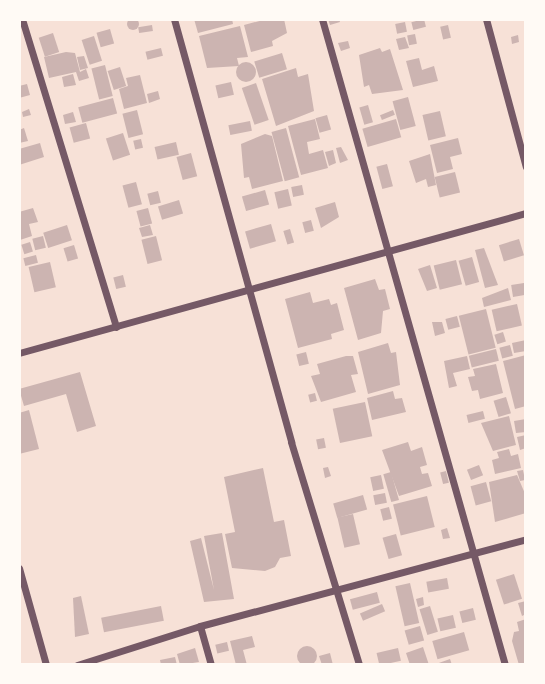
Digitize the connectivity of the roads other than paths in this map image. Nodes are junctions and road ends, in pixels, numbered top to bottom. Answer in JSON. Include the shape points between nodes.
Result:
{"nodes":[{"id":1,"x":22,"y":19,"type":"edge"},
{"id":2,"x":174,"y":19,"type":"edge"},
{"id":3,"x":321,"y":19,"type":"edge"},
{"id":4,"x":486,"y":19,"type":"edge"},
{"id":5,"x":526,"y":167,"type":"edge"},
{"id":6,"x":526,"y":213,"type":"edge"},
{"id":7,"x":389,"y":251,"type":"junction"},
{"id":8,"x":249,"y":289,"type":"junction"},
{"id":9,"x":116,"y":327,"type":"junction"},
{"id":10,"x":19,"y":353,"type":"edge"},
{"id":11,"x":526,"y":539,"type":"edge"},
{"id":12,"x":473,"y":552,"type":"junction"},
{"id":13,"x":19,"y":568,"type":"edge"},
{"id":14,"x":337,"y":591,"type":"junction"},
{"id":15,"x":200,"y":626,"type":"junction"},
{"id":16,"x":46,"y":665,"type":"edge"},
{"id":17,"x":77,"y":665,"type":"edge"},
{"id":18,"x":211,"y":665,"type":"edge"},
{"id":19,"x":359,"y":665,"type":"edge"},
{"id":20,"x":505,"y":665,"type":"edge"}],
"edges":[{"from":1,"to":9,"type":"street"},
{"from":2,"to":8,"type":"street"},
{"from":3,"to":7,"type":"street"},
{"from":4,"to":5,"type":"street"},
{"from":6,"to":7,"type":"street"},
{"from":7,"to":8,"type":"street"},
{"from":7,"to":12,"type":"street"},
{"from":8,"to":9,"type":"street"},
{"from":8,"to":14,"type":"street"},
{"from":9,"to":10,"type":"street"},
{"from":11,"to":12,"type":"street"},
{"from":12,"to":14,"type":"street"},
{"from":12,"to":20,"type":"street"},
{"from":13,"to":16,"type":"street"},
{"from":14,"to":15,"type":"street"},
{"from":14,"to":19,"type":"street"},
{"from":15,"to":17,"type":"street"},
{"from":15,"to":18,"type":"street"}]}
